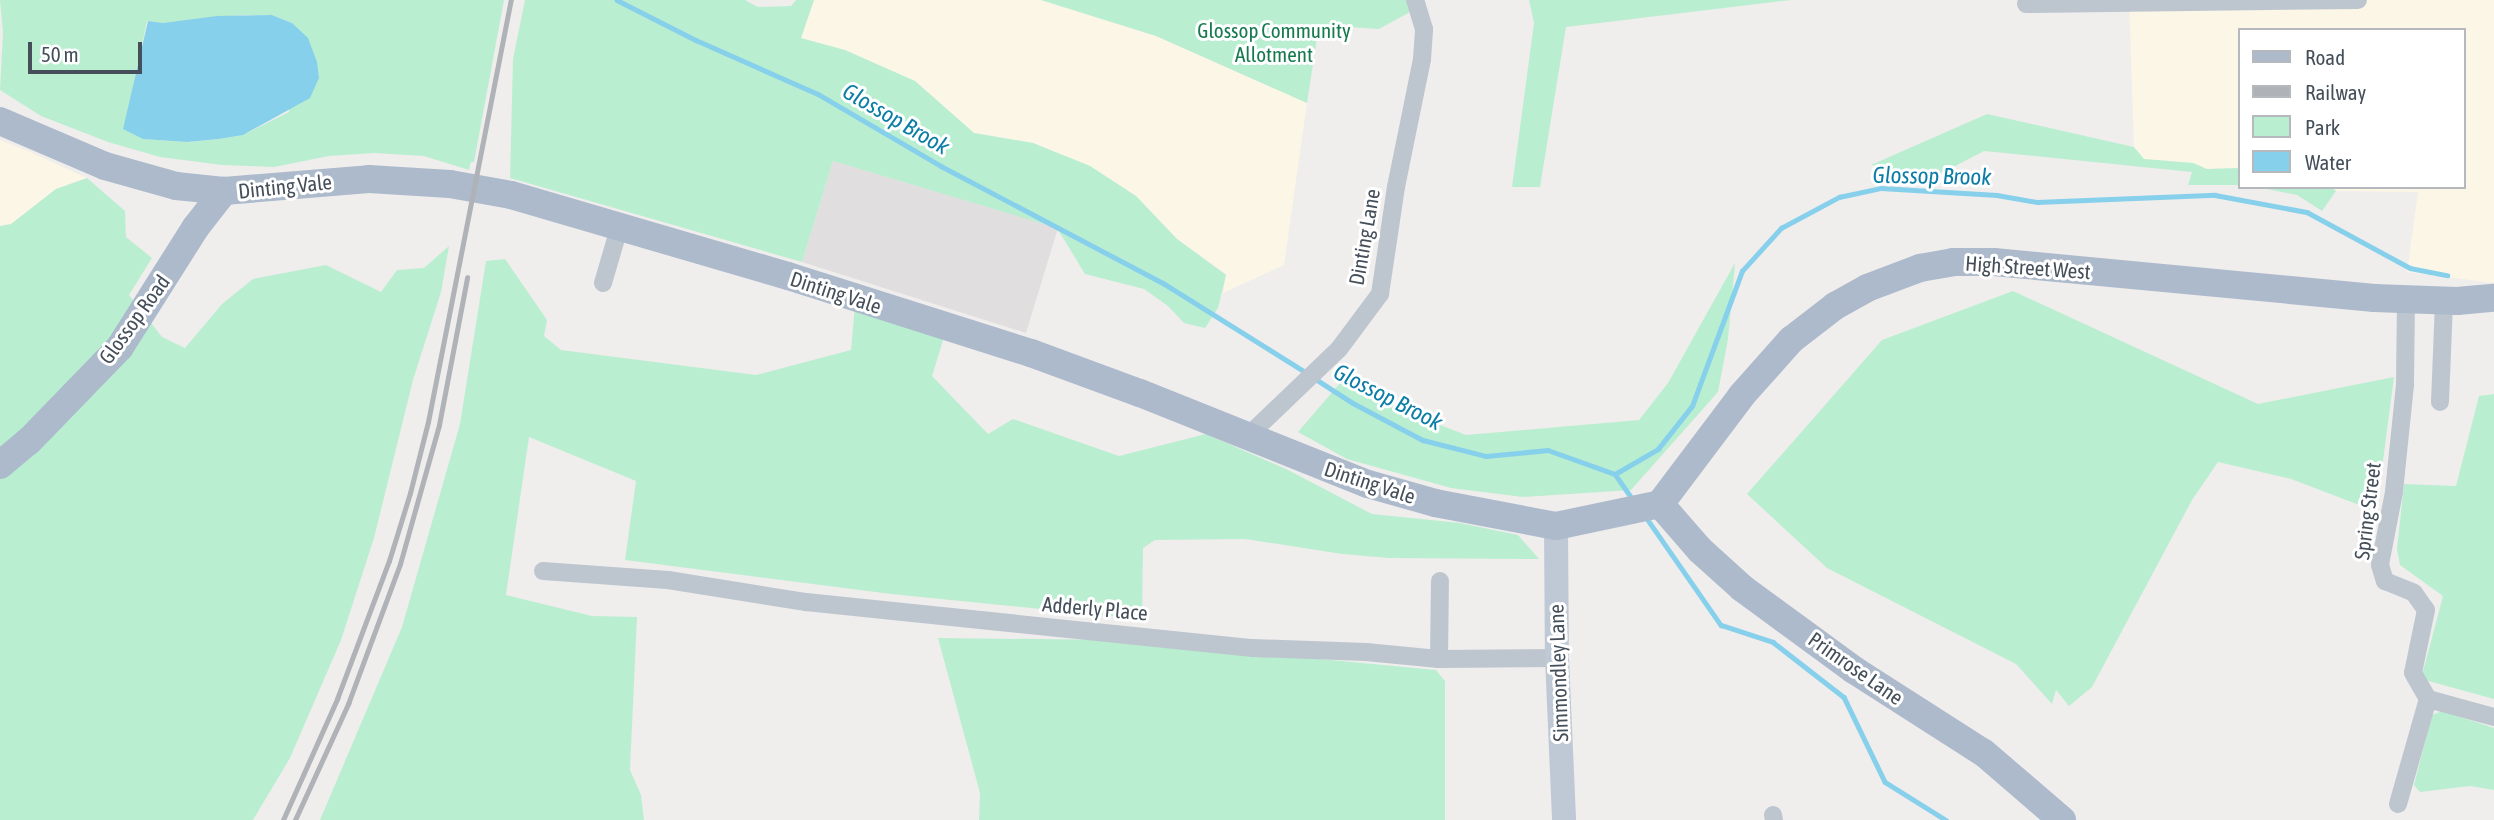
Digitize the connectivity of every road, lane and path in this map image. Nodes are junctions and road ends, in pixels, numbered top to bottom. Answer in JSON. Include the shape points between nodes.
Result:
{"nodes":[{"id":1,"x":1415,"y":0,"type":"edge"},
{"id":2,"x":2358,"y":0,"type":"edge"},
{"id":3,"x":2026,"y":4,"type":"dead end"},
{"id":4,"x":0,"y":121,"type":"edge"},
{"id":5,"x":225,"y":191,"type":"junction"},
{"id":6,"x":620,"y":225,"type":"junction"},
{"id":7,"x":603,"y":283,"type":"dead end"},
{"id":8,"x":2494,"y":298,"type":"edge"},
{"id":9,"x":2406,"y":300,"type":"junction"},
{"id":10,"x":2444,"y":301,"type":"junction"},
{"id":11,"x":2440,"y":402,"type":"dead end"},
{"id":12,"x":1249,"y":435,"type":"junction"},
{"id":13,"x":0,"y":465,"type":"edge"},
{"id":14,"x":1660,"y":504,"type":"junction"},
{"id":15,"x":1556,"y":526,"type":"junction"},
{"id":16,"x":543,"y":571,"type":"dead end"},
{"id":17,"x":1440,"y":581,"type":"dead end"},
{"id":18,"x":1557,"y":658,"type":"junction"},
{"id":19,"x":1439,"y":659,"type":"junction"},
{"id":20,"x":2428,"y":699,"type":"junction"},
{"id":21,"x":2494,"y":717,"type":"edge"},
{"id":22,"x":2398,"y":804,"type":"dead end"},
{"id":23,"x":1564,"y":820,"type":"edge"},
{"id":24,"x":2062,"y":820,"type":"edge"}],
"edges":[{"from":1,"to":12,"type":"street","name":"Dinting Lane","via":[[1424,29],[1422,59],[1380,294],[1329,358]]},
{"from":2,"to":3,"type":"street"},
{"from":4,"to":5,"type":"main road","name":"Dinting Vale","via":[[105,166],[176,186]]},
{"from":5,"to":6,"type":"main road","name":"Dinting Vale","via":[[338,180],[417,181],[496,191]]},
{"from":5,"to":13,"type":"main road","name":"Glossop Road","via":[[196,227],[120,347]]},
{"from":6,"to":7,"type":"street"},
{"from":6,"to":12,"type":"main road","name":"Dinting Vale","via":[[1031,353]]},
{"from":8,"to":10,"type":"main road","name":"High Street West"},
{"from":9,"to":10,"type":"main road","name":"High Street West"},
{"from":9,"to":14,"type":"main road","name":"High Street West","via":[[1994,262],[1920,268],[1867,288],[1791,340],[1742,395]]},
{"from":9,"to":20,"type":"street","name":"Spring Street","via":[[2402,412],[2381,565],[2385,580],[2414,593],[2426,610],[2413,673]]},
{"from":10,"to":11,"type":"street"},
{"from":12,"to":15,"type":"main road","name":"Dinting Vale","via":[[1368,484],[1435,503]]},
{"from":14,"to":15,"type":"main road","name":"Dinting Vale"},
{"from":14,"to":24,"type":"main road","name":"Primrose Lane","via":[[1700,550],[1742,588],[1854,670],[1984,753]]},
{"from":15,"to":18,"type":"street","name":"Simmondley Lane"},
{"from":16,"to":19,"type":"street","name":"Adderly Place","via":[[1252,648]]},
{"from":17,"to":19,"type":"street"},
{"from":18,"to":19,"type":"street","name":"Adderly Place"},
{"from":18,"to":23,"type":"street","name":"Simmondley Lane"},
{"from":20,"to":21,"type":"street"},
{"from":20,"to":22,"type":"street"}]}
